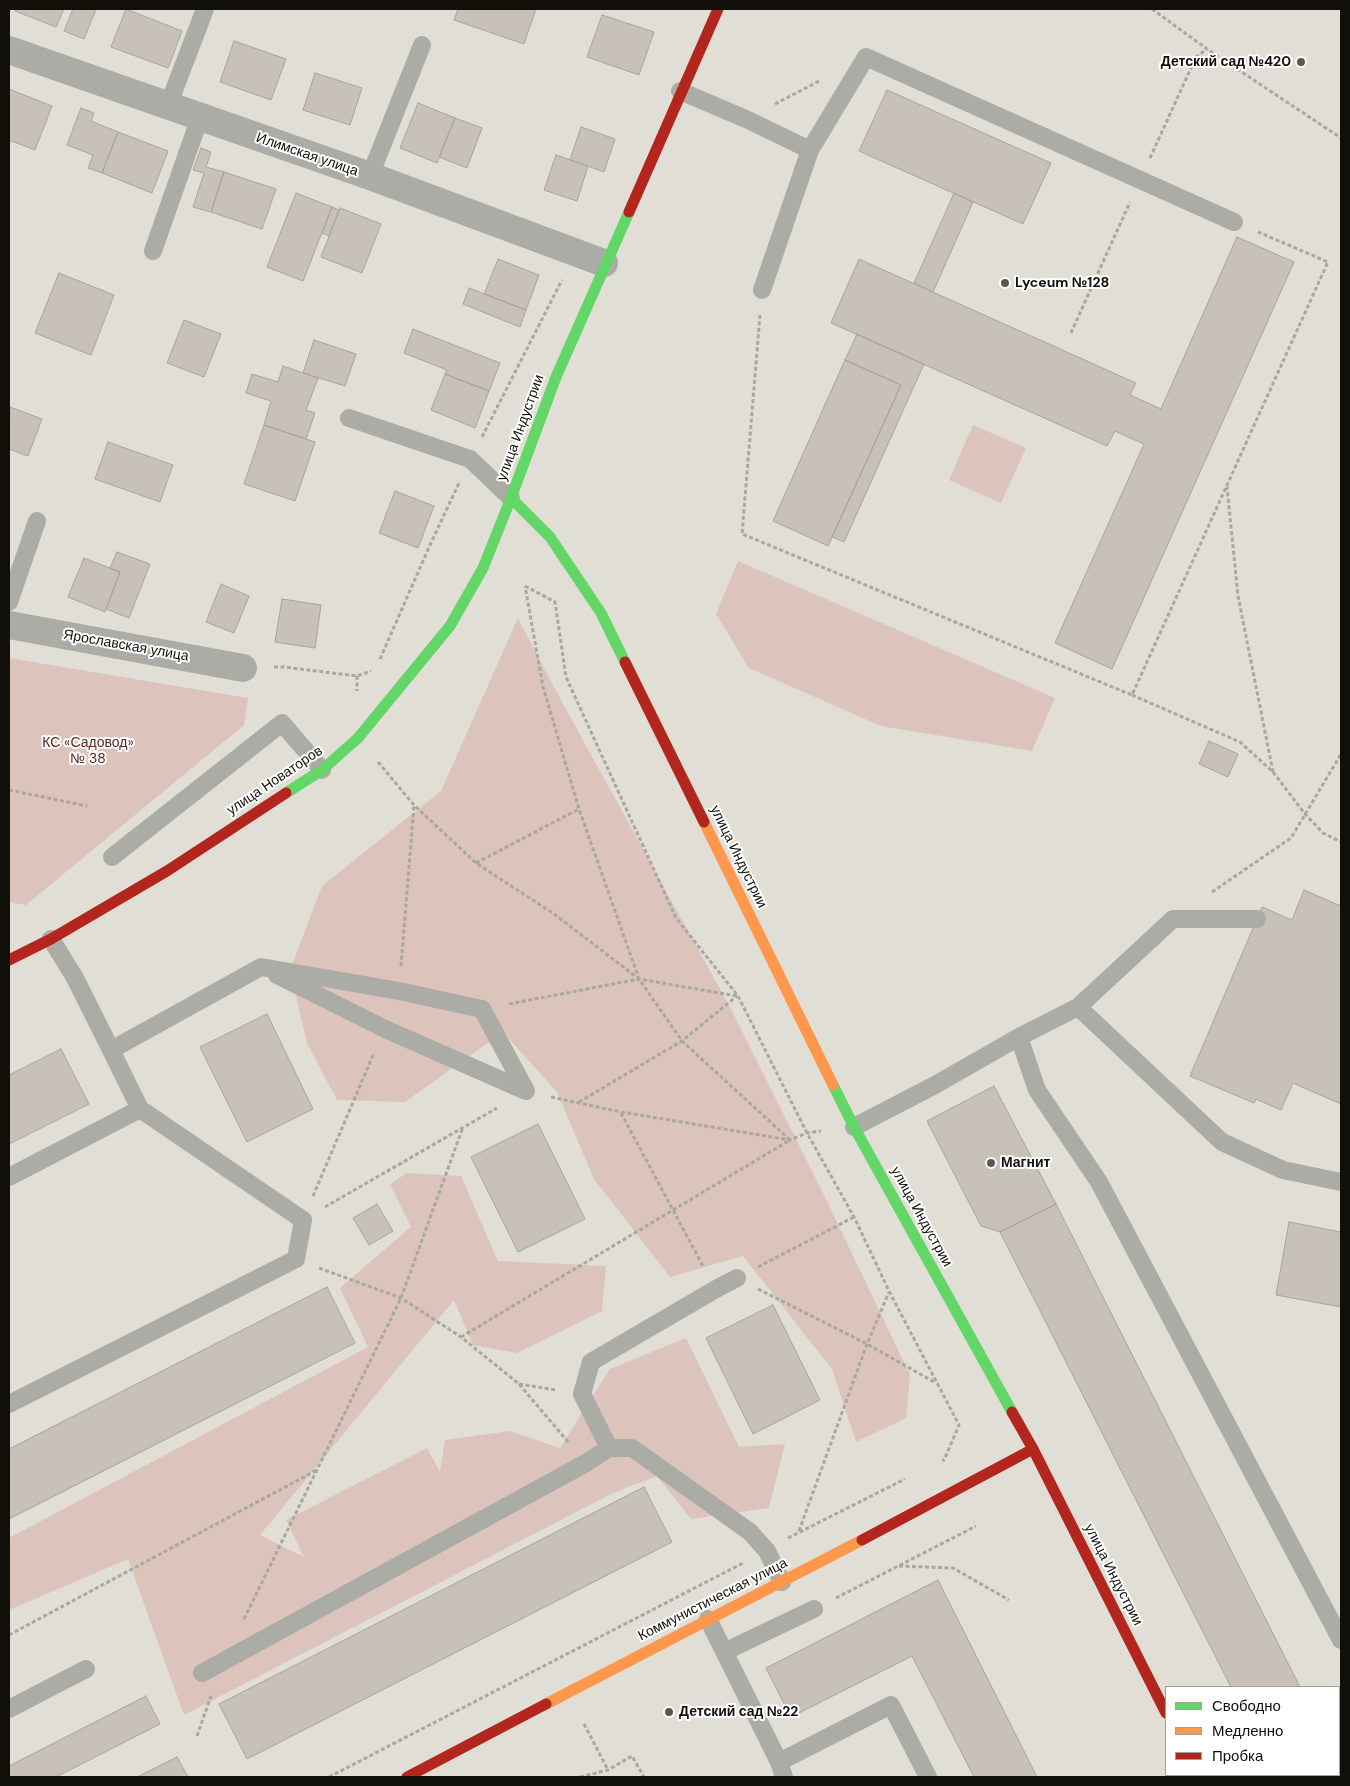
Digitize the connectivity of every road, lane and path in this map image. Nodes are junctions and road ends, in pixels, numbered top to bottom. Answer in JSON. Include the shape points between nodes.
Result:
{"nodes":[{"id":1,"x":205,"y":9,"type":"edge"},
{"id":2,"x":718,"y":9,"type":"edge"},
{"id":3,"x":1152,"y":9,"type":"edge"},
{"id":4,"x":422,"y":45,"type":"dead end"},
{"id":5,"x":9,"y":50,"type":"edge"},
{"id":6,"x":823,"y":79,"type":"dead end"},
{"id":7,"x":680,"y":91,"type":"junction"},
{"id":8,"x":168,"y":106,"type":"junction"},
{"id":9,"x":200,"y":117,"type":"junction"},
{"id":10,"x":746,"y":120,"type":"junction"},
{"id":11,"x":1341,"y":138,"type":"edge"},
{"id":12,"x":810,"y":150,"type":"junction"},
{"id":13,"x":370,"y":176,"type":"junction"},
{"id":14,"x":1234,"y":222,"type":"joint"},
{"id":15,"x":153,"y":250,"type":"dead end"},
{"id":16,"x":576,"y":252,"type":"junction"},
{"id":17,"x":604,"y":263,"type":"junction"},
{"id":18,"x":762,"y":290,"type":"joint"},
{"id":19,"x":349,"y":418,"type":"dead end"},
{"id":20,"x":470,"y":459,"type":"junction"},
{"id":21,"x":1227,"y":485,"type":"junction"},
{"id":22,"x":511,"y":498,"type":"junction"},
{"id":23,"x":38,"y":522,"type":"dead end"},
{"id":24,"x":9,"y":602,"type":"edge"},
{"id":25,"x":9,"y":625,"type":"edge"},
{"id":26,"x":379,"y":661,"type":"dead end"},
{"id":27,"x":243,"y":668,"type":"joint"},
{"id":28,"x":376,"y":670,"type":"dead end"},
{"id":29,"x":357,"y":676,"type":"junction"},
{"id":30,"x":1132,"y":695,"type":"junction"},
{"id":31,"x":358,"y":738,"type":"junction"},
{"id":32,"x":1341,"y":754,"type":"edge"},
{"id":33,"x":322,"y":770,"type":"junction"},
{"id":34,"x":1273,"y":772,"type":"junction"},
{"id":35,"x":9,"y":790,"type":"edge"},
{"id":36,"x":87,"y":806,"type":"dead end"},
{"id":37,"x":579,"y":809,"type":"junction"},
{"id":38,"x":1305,"y":814,"type":"junction"},
{"id":39,"x":1341,"y":842,"type":"edge"},
{"id":40,"x":112,"y":857,"type":"dead end"},
{"id":41,"x":476,"y":863,"type":"junction"},
{"id":42,"x":1173,"y":919,"type":"junction"},
{"id":43,"x":1257,"y":919,"type":"dead end"},
{"id":44,"x":51,"y":939,"type":"junction"},
{"id":45,"x":9,"y":960,"type":"edge"},
{"id":46,"x":261,"y":966,"type":"junction"},
{"id":47,"x":639,"y":979,"type":"junction"},
{"id":48,"x":738,"y":996,"type":"junction"},
{"id":49,"x":1078,"y":1007,"type":"junction"},
{"id":50,"x":482,"y":1009,"type":"junction"},
{"id":51,"x":1019,"y":1037,"type":"junction"},
{"id":52,"x":682,"y":1041,"type":"junction"},
{"id":53,"x":112,"y":1050,"type":"junction"},
{"id":54,"x":526,"y":1091,"type":"junction"},
{"id":55,"x":578,"y":1102,"type":"junction"},
{"id":56,"x":140,"y":1109,"type":"junction"},
{"id":57,"x":621,"y":1112,"type":"junction"},
{"id":58,"x":463,"y":1127,"type":"junction"},
{"id":59,"x":854,"y":1127,"type":"junction"},
{"id":60,"x":807,"y":1133,"type":"junction"},
{"id":61,"x":790,"y":1140,"type":"junction"},
{"id":62,"x":9,"y":1176,"type":"edge"},
{"id":63,"x":1341,"y":1182,"type":"edge"},
{"id":64,"x":673,"y":1209,"type":"junction"},
{"id":65,"x":854,"y":1217,"type":"junction"},
{"id":66,"x":303,"y":1220,"type":"junction"},
{"id":67,"x":296,"y":1259,"type":"junction"},
{"id":68,"x":738,"y":1278,"type":"junction"},
{"id":69,"x":716,"y":1289,"type":"junction"},
{"id":70,"x":889,"y":1291,"type":"junction"},
{"id":71,"x":401,"y":1298,"type":"junction"},
{"id":72,"x":461,"y":1337,"type":"junction"},
{"id":73,"x":868,"y":1344,"type":"junction"},
{"id":74,"x":936,"y":1383,"type":"junction"},
{"id":75,"x":519,"y":1384,"type":"junction"},
{"id":76,"x":582,"y":1394,"type":"junction"},
{"id":77,"x":9,"y":1404,"type":"edge"},
{"id":78,"x":609,"y":1448,"type":"junction"},
{"id":79,"x":1032,"y":1449,"type":"junction"},
{"id":80,"x":586,"y":1463,"type":"junction"},
{"id":81,"x":936,"y":1464,"type":"dead end"},
{"id":82,"x":317,"y":1470,"type":"junction"},
{"id":83,"x":910,"y":1477,"type":"dead end"},
{"id":84,"x":976,"y":1526,"type":"dead end"},
{"id":85,"x":798,"y":1532,"type":"junction"},
{"id":86,"x":767,"y":1551,"type":"junction"},
{"id":87,"x":898,"y":1566,"type":"junction"},
{"id":88,"x":782,"y":1582,"type":"junction"},
{"id":89,"x":1009,"y":1600,"type":"dead end"},
{"id":90,"x":814,"y":1609,"type":"joint"},
{"id":91,"x":708,"y":1618,"type":"junction"},
{"id":92,"x":244,"y":1619,"type":"dead end"},
{"id":93,"x":9,"y":1635,"type":"edge"},
{"id":94,"x":1341,"y":1640,"type":"edge"},
{"id":95,"x":726,"y":1651,"type":"junction"},
{"id":96,"x":86,"y":1669,"type":"dead end"},
{"id":97,"x":202,"y":1673,"type":"dead end"},
{"id":98,"x":9,"y":1709,"type":"edge"},
{"id":99,"x":1165,"y":1711,"type":"edge"},
{"id":100,"x":584,"y":1724,"type":"dead end"},
{"id":101,"x":608,"y":1770,"type":"junction"},
{"id":102,"x":782,"y":1770,"type":"edge"},
{"id":103,"x":329,"y":1777,"type":"edge"},
{"id":104,"x":407,"y":1777,"type":"edge"},
{"id":105,"x":580,"y":1777,"type":"edge"},
{"id":106,"x":644,"y":1777,"type":"edge"},
{"id":107,"x":928,"y":1777,"type":"edge"}],
"edges":[{"from":1,"to":8,"type":"lane"},
{"from":2,"to":7,"type":"street","name":"улица Индустрии"},
{"from":3,"to":11,"type":"path"},
{"from":4,"to":13,"type":"lane"},
{"from":5,"to":8,"type":"street","name":"Илимская улица"},
{"from":6,"to":10,"type":"path"},
{"from":7,"to":10,"type":"lane"},
{"from":7,"to":17,"type":"street","name":"улица Индустрии"},
{"from":8,"to":9,"type":"street","name":"Илимская улица"},
{"from":9,"to":13,"type":"street","name":"Илимская улица"},
{"from":9,"to":15,"type":"lane"},
{"from":10,"to":12,"type":"lane"},
{"from":12,"to":14,"type":"lane","via":[[866,56]]},
{"from":12,"to":18,"type":"lane"},
{"from":13,"to":16,"type":"street","name":"Илимская улица"},
{"from":14,"to":21,"type":"path","via":[[1328,262]]},
{"from":16,"to":17,"type":"street","name":"Илимская улица"},
{"from":16,"to":20,"type":"path"},
{"from":17,"to":22,"type":"street","name":"улица Индустрии","via":[[556,377]]},
{"from":18,"to":30,"type":"path","via":[[742,534]]},
{"from":19,"to":20,"type":"lane"},
{"from":20,"to":22,"type":"lane"},
{"from":20,"to":26,"type":"path"},
{"from":21,"to":30,"type":"path"},
{"from":21,"to":34,"type":"path","via":[[1238,596]]},
{"from":22,"to":31,"type":"street","name":"улица Новаторов","via":[[483,568],[450,626]]},
{"from":22,"to":59,"type":"street","name":"улица Индустрии","via":[[550,537],[601,613]]},
{"from":23,"to":24,"type":"lane"},
{"from":25,"to":27,"type":"street","name":"Ярославская улица"},
{"from":27,"to":29,"type":"path","via":[[284,667]]},
{"from":28,"to":29,"type":"path"},
{"from":29,"to":31,"type":"path"},
{"from":30,"to":34,"type":"path","via":[[1240,742]]},
{"from":31,"to":33,"type":"street","name":"улица Новаторов"},
{"from":31,"to":41,"type":"path","via":[[414,805]]},
{"from":32,"to":38,"type":"path"},
{"from":33,"to":40,"type":"lane","via":[[282,723]]},
{"from":33,"to":44,"type":"street","name":"улица Новаторов","via":[[167,870]]},
{"from":34,"to":38,"type":"path"},
{"from":35,"to":36,"type":"path"},
{"from":37,"to":41,"type":"path"},
{"from":37,"to":47,"type":"path"},
{"from":37,"to":48,"type":"path","via":[[543,688],[525,586],[555,602],[566,677],[676,918]]},
{"from":38,"to":39,"type":"path","via":[[1323,833]]},
{"from":38,"to":42,"type":"path","via":[[1291,838]]},
{"from":41,"to":47,"type":"path","via":[[554,914]]},
{"from":42,"to":43,"type":"lane"},
{"from":42,"to":49,"type":"lane"},
{"from":44,"to":45,"type":"street","name":"улица Новаторов"},
{"from":44,"to":53,"type":"lane"},
{"from":46,"to":50,"type":"lane"},
{"from":46,"to":53,"type":"lane"},
{"from":46,"to":54,"type":"lane","via":[[384,1029]]},
{"from":47,"to":48,"type":"path"},
{"from":47,"to":50,"type":"path"},
{"from":47,"to":52,"type":"path"},
{"from":48,"to":52,"type":"path"},
{"from":48,"to":60,"type":"path"},
{"from":49,"to":51,"type":"lane"},
{"from":49,"to":63,"type":"lane","via":[[1222,1142],[1283,1170]]},
{"from":50,"to":54,"type":"lane"},
{"from":51,"to":59,"type":"lane"},
{"from":51,"to":94,"type":"lane","via":[[1037,1090],[1099,1182]]},
{"from":52,"to":55,"type":"path"},
{"from":52,"to":61,"type":"path"},
{"from":53,"to":56,"type":"lane"},
{"from":54,"to":55,"type":"path"},
{"from":54,"to":58,"type":"path"},
{"from":55,"to":57,"type":"path"},
{"from":56,"to":62,"type":"lane"},
{"from":56,"to":66,"type":"lane"},
{"from":57,"to":61,"type":"path"},
{"from":57,"to":64,"type":"path"},
{"from":58,"to":66,"type":"path"},
{"from":58,"to":71,"type":"path"},
{"from":59,"to":60,"type":"path"},
{"from":59,"to":79,"type":"street","name":"улица Индустрии"},
{"from":60,"to":61,"type":"path"},
{"from":60,"to":65,"type":"path"},
{"from":61,"to":64,"type":"path"},
{"from":64,"to":69,"type":"path"},
{"from":64,"to":72,"type":"path"},
{"from":65,"to":68,"type":"path"},
{"from":65,"to":70,"type":"path"},
{"from":66,"to":67,"type":"lane"},
{"from":67,"to":71,"type":"path"},
{"from":67,"to":77,"type":"lane"},
{"from":68,"to":69,"type":"lane"},
{"from":68,"to":73,"type":"path"},
{"from":69,"to":76,"type":"lane","via":[[592,1362]]},
{"from":70,"to":73,"type":"path"},
{"from":70,"to":74,"type":"path"},
{"from":71,"to":72,"type":"path"},
{"from":71,"to":82,"type":"path"},
{"from":72,"to":75,"type":"path"},
{"from":73,"to":74,"type":"path"},
{"from":73,"to":85,"type":"path"},
{"from":74,"to":81,"type":"path","via":[[959,1425],[944,1460]]},
{"from":75,"to":76,"type":"path"},
{"from":75,"to":80,"type":"path"},
{"from":76,"to":78,"type":"lane"},
{"from":78,"to":80,"type":"lane"},
{"from":78,"to":86,"type":"lane","via":[[632,1448],[750,1532]]},
{"from":79,"to":88,"type":"street","name":"Коммунистическая улица"},
{"from":79,"to":99,"type":"street","name":"улица Индустрии"},
{"from":80,"to":97,"type":"lane"},
{"from":82,"to":92,"type":"path"},
{"from":82,"to":93,"type":"path"},
{"from":83,"to":85,"type":"path"},
{"from":84,"to":87,"type":"path"},
{"from":85,"to":86,"type":"path"},
{"from":86,"to":88,"type":"lane"},
{"from":86,"to":103,"type":"path"},
{"from":87,"to":89,"type":"path","via":[[953,1568]]},
{"from":87,"to":90,"type":"path"},
{"from":88,"to":91,"type":"street","name":"Коммунистическая улица"},
{"from":90,"to":95,"type":"lane"},
{"from":91,"to":95,"type":"lane"},
{"from":91,"to":104,"type":"street","name":"Коммунистическая улица"},
{"from":95,"to":102,"type":"lane"},
{"from":96,"to":98,"type":"lane"},
{"from":100,"to":101,"type":"path"},
{"from":101,"to":105,"type":"path"},
{"from":101,"to":106,"type":"path","via":[[632,1756]]},
{"from":102,"to":107,"type":"lane","via":[[891,1705]]}]}
